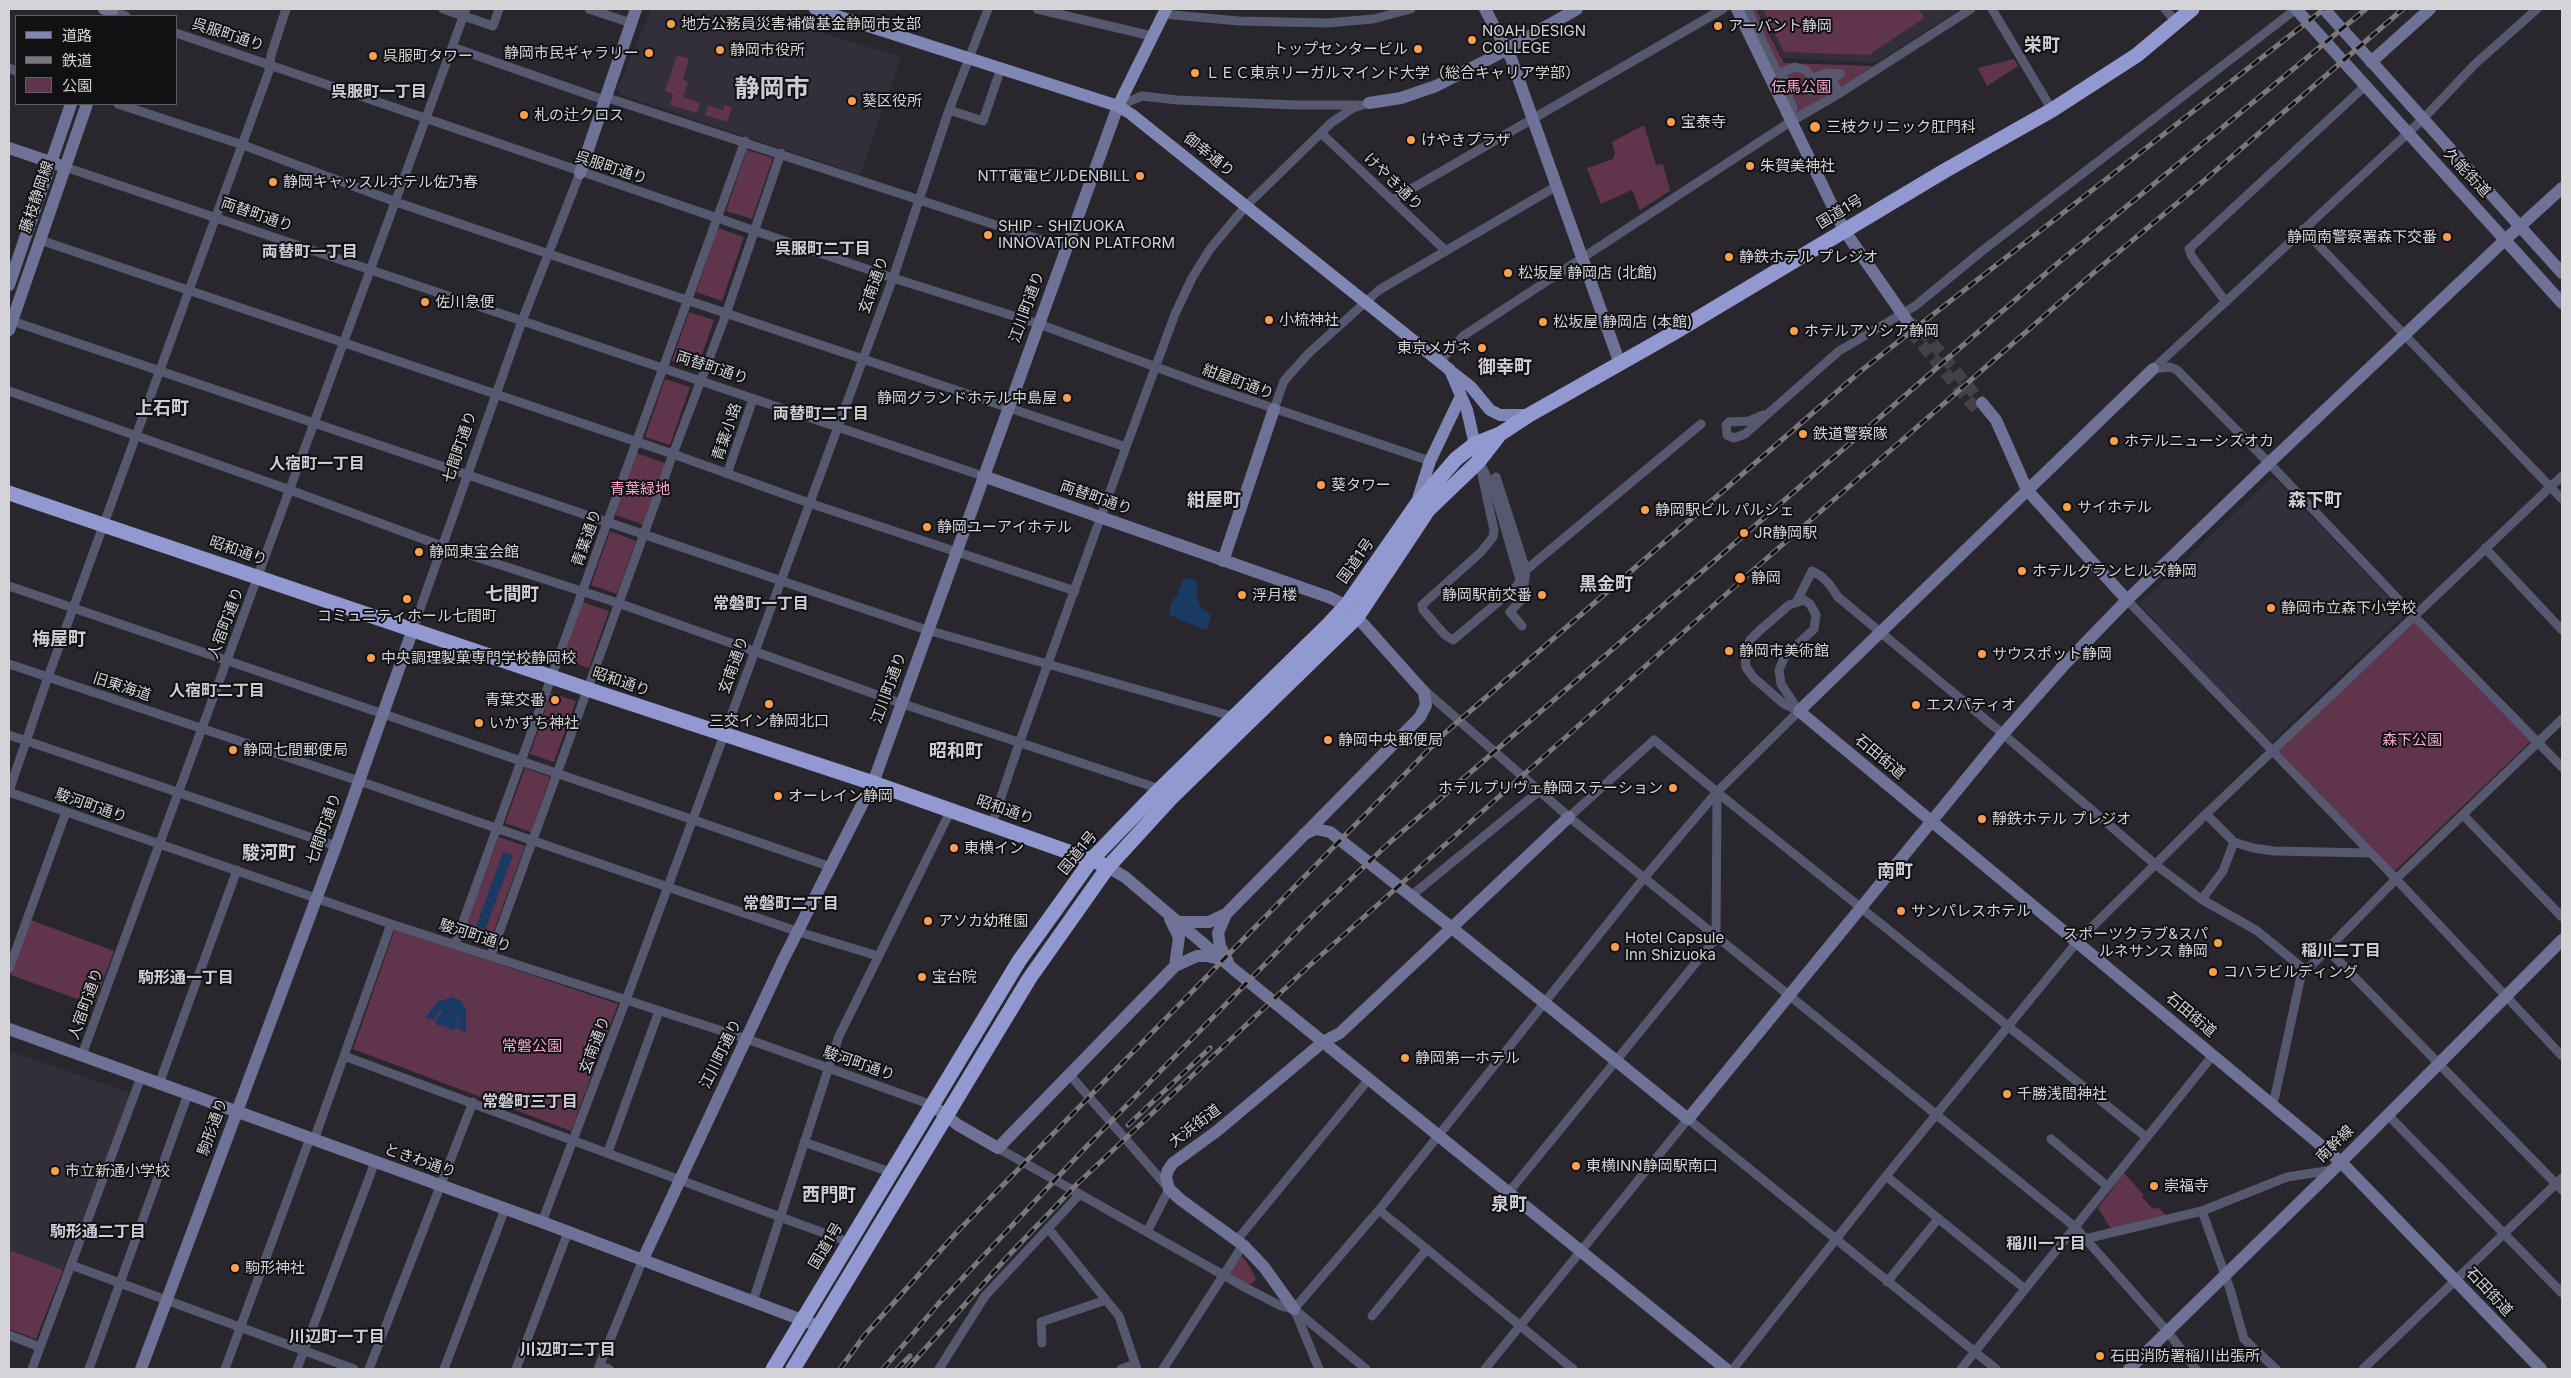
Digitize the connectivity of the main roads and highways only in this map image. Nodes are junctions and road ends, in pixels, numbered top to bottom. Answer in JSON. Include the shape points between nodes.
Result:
{"nodes":[{"id":1,"x":820,"y":9,"type":"edge"},
{"id":2,"x":2192,"y":9,"type":"edge"},
{"id":3,"x":1164,"y":12,"type":"edge"},
{"id":4,"x":1118,"y":106,"type":"junction"},
{"id":5,"x":1450,"y":370,"type":"junction"},
{"id":6,"x":1461,"y":396,"type":"junction"},
{"id":7,"x":1529,"y":415,"type":"junction"},
{"id":8,"x":1500,"y":434,"type":"junction"},
{"id":9,"x":1474,"y":444,"type":"junction"},
{"id":10,"x":1479,"y":461,"type":"junction"},
{"id":11,"x":9,"y":493,"type":"edge"},
{"id":12,"x":1417,"y":504,"type":"junction"},
{"id":13,"x":1092,"y":859,"type":"junction"},
{"id":14,"x":1108,"y":867,"type":"junction"},
{"id":15,"x":773,"y":1369,"type":"edge"},
{"id":16,"x":792,"y":1369,"type":"edge"}],
"edges":[{"from":1,"to":4,"type":"main road","name":"御幸通り"},
{"from":2,"to":7,"type":"highway","name":"国道1号","via":[[2137,55],[2052,110]]},
{"from":3,"to":4,"type":"main road"},
{"from":4,"to":5,"type":"main road","name":"御幸通り","via":[[1148,126]]},
{"from":5,"to":6,"type":"main road"},
{"from":5,"to":7,"type":"main road","name":"御幸通り","via":[[1471,387],[1490,410],[1500,415]]},
{"from":6,"to":9,"type":"main road"},
{"from":6,"to":12,"type":"main road","via":[[1430,461]]},
{"from":7,"to":8,"type":"highway","name":"国道1号"},
{"from":8,"to":9,"type":"highway","name":"国道1号"},
{"from":8,"to":10,"type":"highway","name":"国道1号"},
{"from":9,"to":10,"type":"main road"},
{"from":9,"to":12,"type":"highway","name":"国道1号","via":[[1456,459]]},
{"from":10,"to":14,"type":"highway","name":"国道1号","via":[[1428,510],[1357,617],[1172,797]]},
{"from":11,"to":13,"type":"highway","name":"昭和通り"},
{"from":12,"to":13,"type":"highway","name":"国道1号","via":[[1346,606]]},
{"from":13,"to":14,"type":"highway","name":"昭和通り"},
{"from":13,"to":15,"type":"highway","name":"国道1号","via":[[1020,961]]},
{"from":14,"to":16,"type":"highway","name":"国道1号","via":[[1029,979]]}]}
